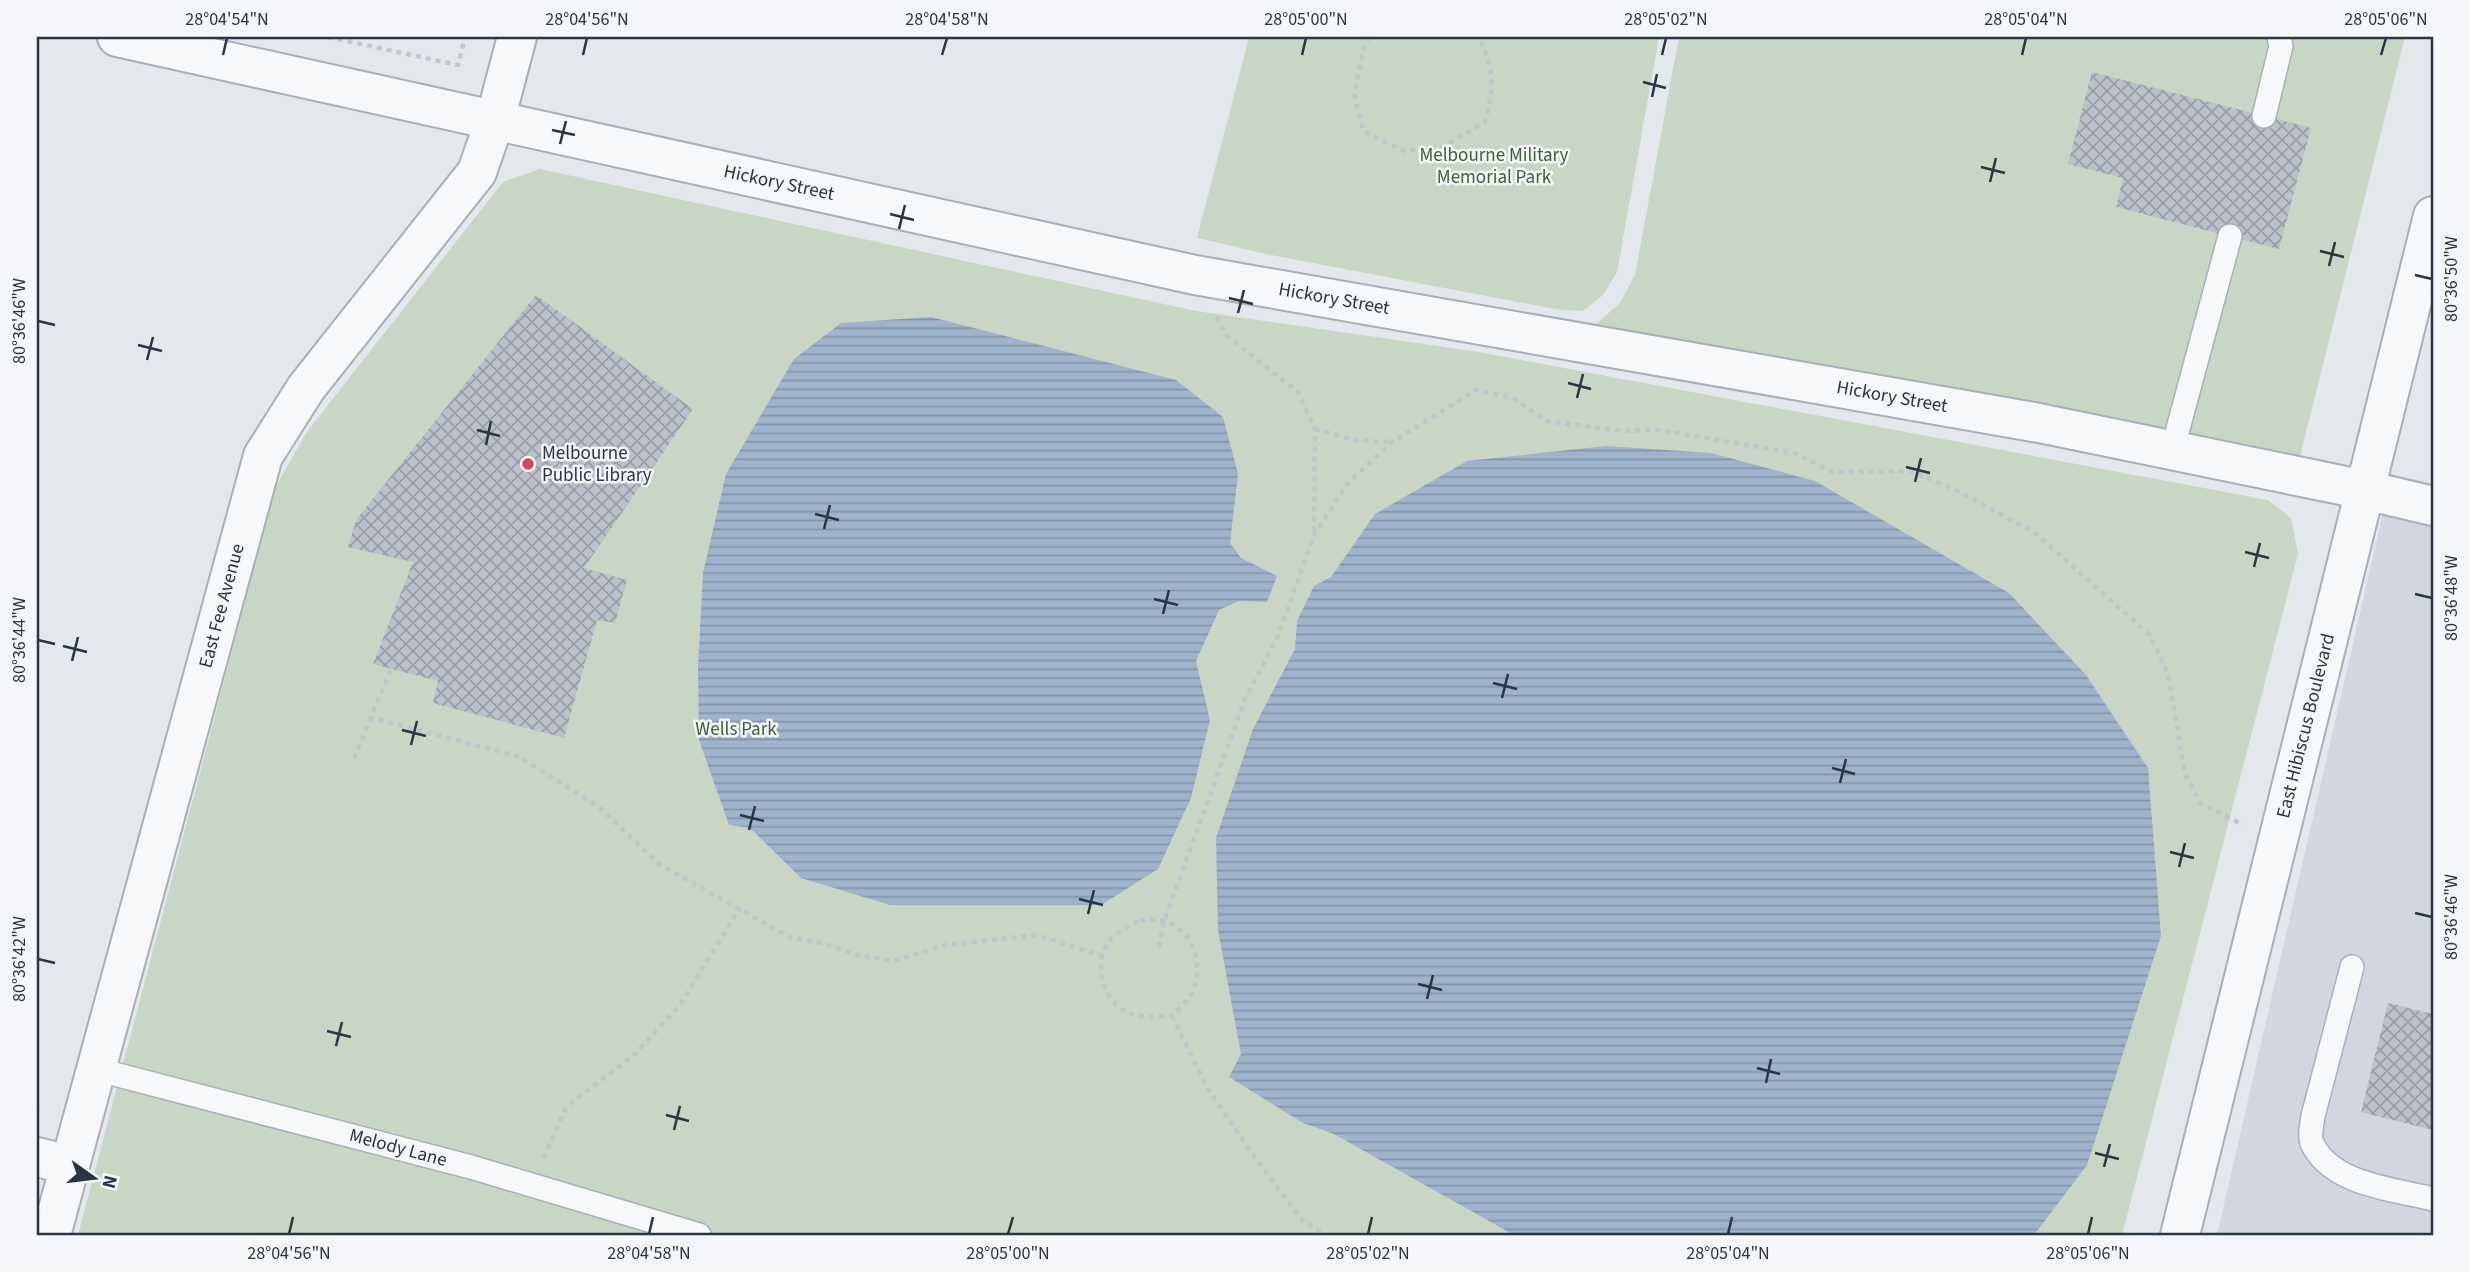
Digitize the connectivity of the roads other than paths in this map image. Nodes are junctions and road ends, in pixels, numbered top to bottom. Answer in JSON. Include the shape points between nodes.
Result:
{"nodes":[{"id":1,"x":117,"y":37,"type":"edge"},
{"id":2,"x":517,"y":37,"type":"edge"},
{"id":3,"x":2278,"y":37,"type":"edge"},
{"id":4,"x":2264,"y":116,"type":"dead end"},
{"id":5,"x":495,"y":120,"type":"junction"},
{"id":6,"x":2433,"y":216,"type":"edge"},
{"id":7,"x":2230,"y":236,"type":"dead end"},
{"id":8,"x":2172,"y":450,"type":"junction"},
{"id":9,"x":2365,"y":490,"type":"junction"},
{"id":10,"x":2433,"y":506,"type":"edge"},
{"id":11,"x":2352,"y":967,"type":"dead end"},
{"id":12,"x":95,"y":1069,"type":"junction"},
{"id":13,"x":53,"y":1161,"type":"edge"},
{"id":14,"x":2433,"y":1199,"type":"edge"},
{"id":15,"x":51,"y":1235,"type":"edge"},
{"id":16,"x":699,"y":1235,"type":"edge"},
{"id":17,"x":2180,"y":1235,"type":"edge"}],
"edges":[{"from":1,"to":5,"type":"street","name":"Hickory Street"},
{"from":2,"to":5,"type":"street","name":"East Fee Avenue"},
{"from":3,"to":4,"type":"lane","via":[[2281,46]]},
{"from":5,"to":8,"type":"street","name":"Hickory Street","via":[[1195,275]]},
{"from":5,"to":12,"type":"street","name":"East Fee Avenue","via":[[477,172],[306,388],[263,456]]},
{"from":6,"to":9,"type":"street","name":"East Hibiscus Boulevard"},
{"from":7,"to":8,"type":"lane"},
{"from":8,"to":9,"type":"street","name":"Hickory Street"},
{"from":9,"to":10,"type":"street","name":"Hickory Street"},
{"from":9,"to":17,"type":"street","name":"East Hibiscus Boulevard"},
{"from":11,"to":14,"type":"lane","via":[[2313,1116],[2311,1141],[2327,1164],[2353,1179]]},
{"from":12,"to":13,"type":"street","name":"East Fee Avenue"},
{"from":12,"to":16,"type":"lane","name":"Melody Lane","via":[[533,1185]]},
{"from":13,"to":15,"type":"street","name":"East Fee Avenue"}]}
